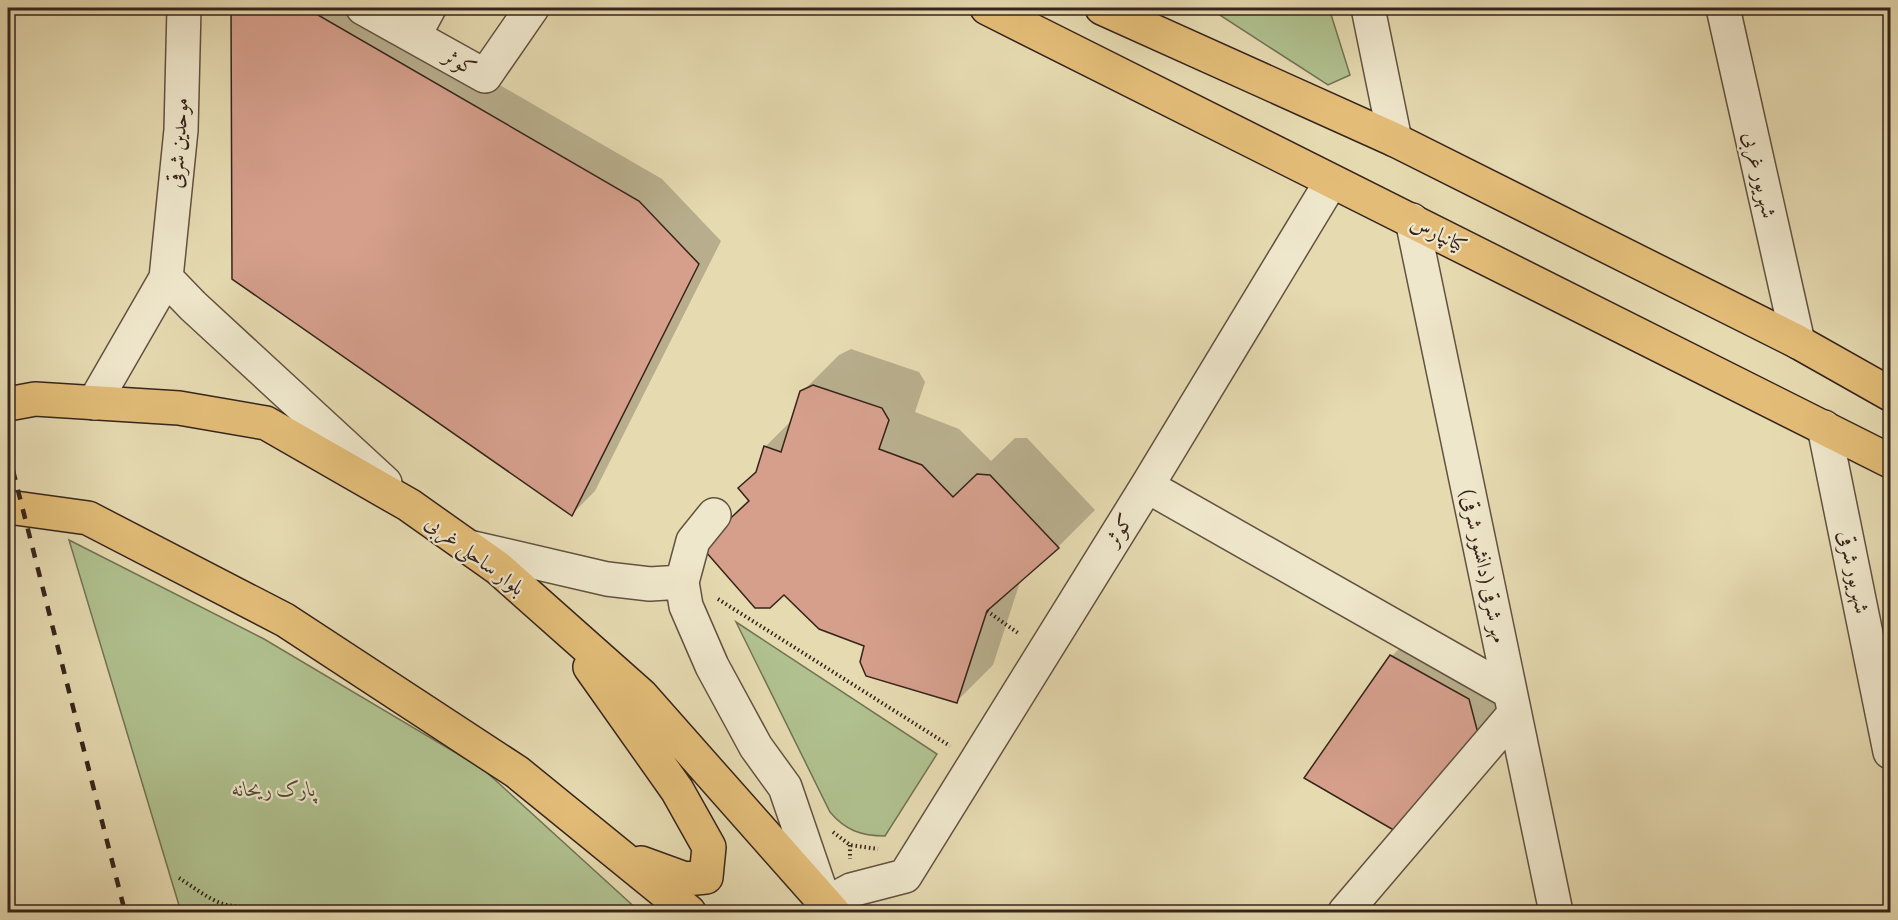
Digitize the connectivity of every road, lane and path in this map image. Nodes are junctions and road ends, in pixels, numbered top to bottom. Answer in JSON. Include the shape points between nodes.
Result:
{"nodes":[{"id":1,"x":184,"y":8,"type":"edge"},
{"id":2,"x":363,"y":8,"type":"edge"},
{"id":3,"x":429,"y":8,"type":"edge"},
{"id":4,"x":532,"y":8,"type":"edge"},
{"id":5,"x":987,"y":8,"type":"edge"},
{"id":6,"x":1102,"y":8,"type":"edge"},
{"id":7,"x":1368,"y":8,"type":"edge"},
{"id":8,"x":1723,"y":8,"type":"edge"},
{"id":9,"x":414,"y":36,"type":"junction"},
{"id":10,"x":1395,"y":140,"type":"junction"},
{"id":11,"x":1331,"y":182,"type":"junction"},
{"id":12,"x":1412,"y":220,"type":"junction"},
{"id":13,"x":166,"y":278,"type":"junction"},
{"id":14,"x":1798,"y":342,"type":"junction"},
{"id":15,"x":1890,"y":394,"type":"edge"},
{"id":16,"x":94,"y":403,"type":"junction"},
{"id":17,"x":8,"y":404,"type":"edge"},
{"id":18,"x":1824,"y":427,"type":"junction"},
{"id":19,"x":1890,"y":461,"type":"edge"},
{"id":20,"x":1147,"y":486,"type":"junction"},
{"id":21,"x":409,"y":505,"type":"junction"},
{"id":22,"x":8,"y":507,"type":"edge"},
{"id":23,"x":714,"y":515,"type":"dead end"},
{"id":24,"x":468,"y":547,"type":"junction"},
{"id":25,"x":682,"y":582,"type":"junction"},
{"id":26,"x":718,"y":606,"type":"dead end"},
{"id":27,"x":987,"y":611,"type":"dead end"},
{"id":28,"x":558,"y":621,"type":"junction"},
{"id":29,"x":1018,"y":640,"type":"dead end"},
{"id":30,"x":1512,"y":703,"type":"junction"},
{"id":31,"x":951,"y":747,"type":"dead end"},
{"id":32,"x":1890,"y":752,"type":"edge"},
{"id":33,"x":826,"y":826,"type":"dead end"},
{"id":34,"x":880,"y":849,"type":"dead end"},
{"id":35,"x":617,"y":854,"type":"junction"},
{"id":36,"x":179,"y":878,"type":"dead end"},
{"id":37,"x":829,"y":908,"type":"edge"},
{"id":38,"x":301,"y":912,"type":"edge"},
{"id":39,"x":689,"y":912,"type":"edge"},
{"id":40,"x":1344,"y":912,"type":"edge"},
{"id":41,"x":1556,"y":912,"type":"edge"}],
"edges":[{"from":1,"to":13,"type":"street","name":"موحدین شرقی","via":[[181,130]]},
{"from":2,"to":9,"type":"street","name":"کوثر"},
{"from":3,"to":9,"type":"street"},
{"from":4,"to":9,"type":"street","name":"کوثر","via":[[485,76]]},
{"from":5,"to":11,"type":"main road","name":"کیانپارس"},
{"from":6,"to":10,"type":"main road"},
{"from":7,"to":10,"type":"street"},
{"from":8,"to":14,"type":"street","name":"شهریور غربی"},
{"from":10,"to":14,"type":"main road"},
{"from":11,"to":12,"type":"main road","name":"کیانپارس"},
{"from":11,"to":20,"type":"street","name":"کوثر"},
{"from":12,"to":18,"type":"main road","name":"کیانپارس"},
{"from":12,"to":30,"type":"street","name":"مهر شرقی (دانشور شرقی)"},
{"from":13,"to":16,"type":"street"},
{"from":13,"to":21,"type":"street"},
{"from":14,"to":15,"type":"main road"},
{"from":16,"to":17,"type":"main road","name":"بلوار ساحلی غربی","via":[[35,399]]},
{"from":16,"to":21,"type":"main road","name":"بلوار ساحلی غربی","via":[[179,408],[266,423]]},
{"from":18,"to":19,"type":"main road","name":"کیانپارس"},
{"from":18,"to":32,"type":"street","name":"شهریور شرقی"},
{"from":20,"to":30,"type":"street"},
{"from":20,"to":37,"type":"street","name":"کوثر","via":[[905,876],[851,890]]},
{"from":21,"to":24,"type":"main road","name":"بلوار ساحلی غربی"},
{"from":22,"to":35,"type":"main road","via":[[88,518],[285,620],[517,772]]},
{"from":23,"to":25,"type":"street","via":[[693,541]]},
{"from":24,"to":25,"type":"street","via":[[607,579],[650,584]]},
{"from":24,"to":28,"type":"main road","name":"بلوار ساحلی غربی"},
{"from":25,"to":37,"type":"street","via":[[686,606],[712,666],[756,747],[785,788]]},
{"from":26,"to":31,"type":"path","via":[[713,596]]},
{"from":27,"to":29,"type":"path","via":[[1018,632]]},
{"from":28,"to":35,"type":"main road","via":[[677,790],[709,847],[706,878],[685,879]]},
{"from":28,"to":37,"type":"main road","name":"بلوار ساحلی غربی","via":[[641,695]]},
{"from":30,"to":40,"type":"street"},
{"from":30,"to":41,"type":"street","name":"مهر شرقی (دانشور شرقی)"},
{"from":33,"to":34,"type":"path","via":[[850,845]]},
{"from":35,"to":39,"type":"main road"},
{"from":36,"to":38,"type":"path","via":[[222,904],[277,906]]}]}
